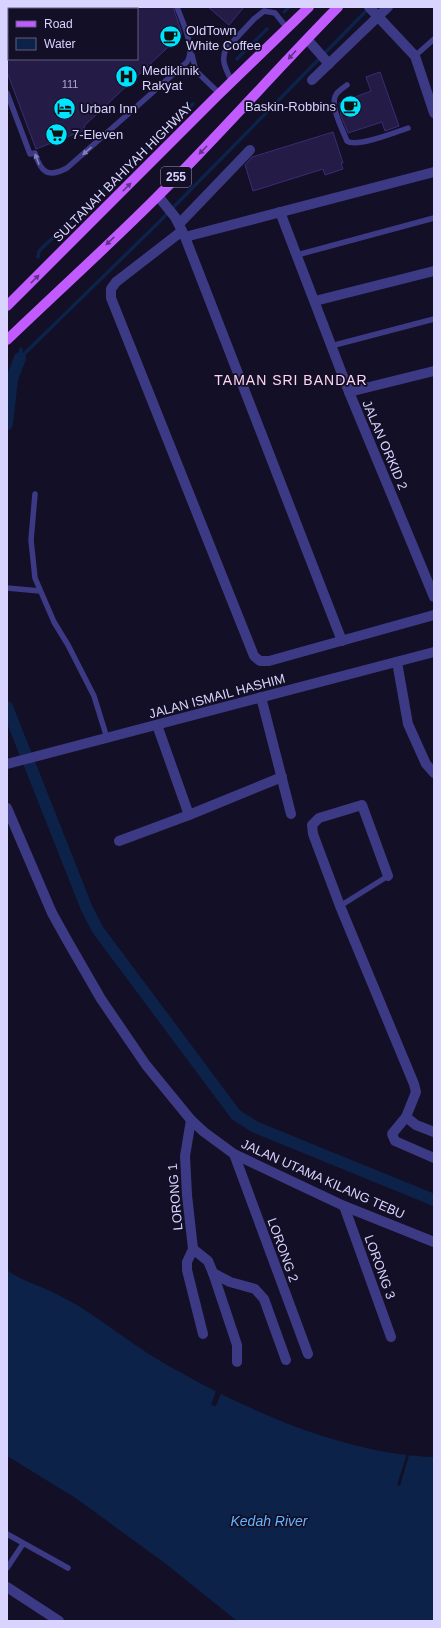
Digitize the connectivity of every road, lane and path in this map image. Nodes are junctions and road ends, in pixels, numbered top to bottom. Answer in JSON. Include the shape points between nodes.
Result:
{"nodes":[{"id":1,"x":177,"y":7,"type":"edge"},
{"id":2,"x":309,"y":7,"type":"edge"},
{"id":3,"x":338,"y":7,"type":"edge"},
{"id":4,"x":388,"y":7,"type":"edge"},
{"id":5,"x":373,"y":12,"type":"edge"},
{"id":6,"x":287,"y":28,"type":"junction"},
{"id":7,"x":307,"y":39,"type":"junction"},
{"id":8,"x":434,"y":39,"type":"edge"},
{"id":9,"x":191,"y":53,"type":"junction"},
{"id":10,"x":414,"y":56,"type":"junction"},
{"id":11,"x":328,"y":62,"type":"junction"},
{"id":12,"x":179,"y":70,"type":"junction"},
{"id":13,"x":196,"y":71,"type":"junction"},
{"id":14,"x":312,"y":80,"type":"dead end"},
{"id":15,"x":232,"y":82,"type":"junction"},
{"id":16,"x":347,"y":85,"type":"dead end"},
{"id":17,"x":7,"y":93,"type":"edge"},
{"id":18,"x":220,"y":94,"type":"junction"},
{"id":19,"x":434,"y":113,"type":"edge"},
{"id":20,"x":408,"y":128,"type":"dead end"},
{"id":21,"x":250,"y":150,"type":"dead end"},
{"id":22,"x":434,"y":172,"type":"edge"},
{"id":23,"x":158,"y":196,"type":"junction"},
{"id":24,"x":280,"y":212,"type":"junction"},
{"id":25,"x":434,"y":218,"type":"edge"},
{"id":26,"x":180,"y":227,"type":"junction"},
{"id":27,"x":297,"y":255,"type":"junction"},
{"id":28,"x":434,"y":271,"type":"edge"},
{"id":29,"x":314,"y":301,"type":"junction"},
{"id":30,"x":7,"y":306,"type":"edge"},
{"id":31,"x":434,"y":319,"type":"edge"},
{"id":32,"x":7,"y":340,"type":"edge"},
{"id":33,"x":332,"y":346,"type":"junction"},
{"id":34,"x":434,"y":372,"type":"edge"},
{"id":35,"x":349,"y":392,"type":"junction"},
{"id":36,"x":35,"y":494,"type":"dead end"},
{"id":37,"x":7,"y":588,"type":"edge"},
{"id":38,"x":40,"y":591,"type":"junction"},
{"id":39,"x":434,"y":597,"type":"edge"},
{"id":40,"x":434,"y":615,"type":"edge"},
{"id":41,"x":342,"y":641,"type":"junction"},
{"id":42,"x":434,"y":652,"type":"edge"},
{"id":43,"x":397,"y":662,"type":"junction"},
{"id":44,"x":261,"y":698,"type":"junction"},
{"id":45,"x":157,"y":725,"type":"junction"},
{"id":46,"x":107,"y":738,"type":"junction"},
{"id":47,"x":12,"y":763,"type":"edge"},
{"id":48,"x":434,"y":774,"type":"edge"},
{"id":49,"x":282,"y":777,"type":"junction"},
{"id":50,"x":7,"y":808,"type":"edge"},
{"id":51,"x":291,"y":814,"type":"dead end"},
{"id":52,"x":188,"y":815,"type":"junction"},
{"id":53,"x":119,"y":841,"type":"dead end"},
{"id":54,"x":388,"y":876,"type":"joint"},
{"id":55,"x":340,"y":906,"type":"junction"},
{"id":56,"x":406,"y":1117,"type":"junction"},
{"id":57,"x":191,"y":1120,"type":"junction"},
{"id":58,"x":434,"y":1132,"type":"edge"},
{"id":59,"x":234,"y":1154,"type":"junction"},
{"id":60,"x":434,"y":1158,"type":"edge"},
{"id":61,"x":344,"y":1206,"type":"junction"},
{"id":62,"x":434,"y":1242,"type":"edge"},
{"id":63,"x":194,"y":1249,"type":"junction"},
{"id":64,"x":213,"y":1273,"type":"junction"},
{"id":65,"x":203,"y":1334,"type":"dead end"},
{"id":66,"x":391,"y":1337,"type":"dead end"},
{"id":67,"x":308,"y":1354,"type":"dead end"},
{"id":68,"x":286,"y":1360,"type":"dead end"},
{"id":69,"x":237,"y":1362,"type":"dead end"},
{"id":70,"x":7,"y":1534,"type":"edge"},
{"id":71,"x":23,"y":1544,"type":"junction"},
{"id":72,"x":7,"y":1568,"type":"edge"},
{"id":73,"x":68,"y":1568,"type":"dead end"},
{"id":74,"x":7,"y":1587,"type":"edge"},
{"id":75,"x":58,"y":1621,"type":"edge"}],
"edges":[{"from":1,"to":9,"type":"lane"},
{"from":2,"to":6,"type":"main road","name":"SULTANAH BAHIYAH HIGHWAY","number":"255"},
{"from":3,"to":7,"type":"main road","number":"255"},
{"from":4,"to":5,"type":"street"},
{"from":5,"to":10,"type":"street"},
{"from":5,"to":11,"type":"street"},
{"from":6,"to":15,"type":"main road","name":"SULTANAH BAHIYAH HIGHWAY","number":"255"},
{"from":6,"to":15,"type":"lane","via":[[275,13],[264,11],[254,19],[223,55],[222,60]]},
{"from":7,"to":11,"type":"street"},
{"from":7,"to":23,"type":"main road","number":"255","one_way":true},
{"from":8,"to":10,"type":"lane"},
{"from":9,"to":12,"type":"lane"},
{"from":9,"to":13,"type":"lane"},
{"from":10,"to":19,"type":"street"},
{"from":11,"to":14,"type":"street"},
{"from":12,"to":13,"type":"lane"},
{"from":12,"to":17,"type":"lane","one_way":true,"via":[[67,168],[55,174],[45,171],[38,164],[35,153],[30,154]]},
{"from":13,"to":18,"type":"lane"},
{"from":15,"to":18,"type":"main road","name":"SULTANAH BAHIYAH HIGHWAY","number":"255"},
{"from":16,"to":20,"type":"lane","via":[[336,94],[334,100],[339,122],[349,143],[358,144]]},
{"from":30,"to":18,"type":"main road","name":"SULTANAH BAHIYAH HIGHWAY","number":"255","one_way":true},
{"from":21,"to":26,"type":"street"},
{"from":22,"to":24,"type":"street"},
{"from":23,"to":26,"type":"street"},
{"from":23,"to":32,"type":"main road","number":"255","one_way":true},
{"from":24,"to":26,"type":"street"},
{"from":24,"to":27,"type":"street","name":"JALAN ORKID 2"},
{"from":25,"to":27,"type":"lane"},
{"from":26,"to":41,"type":"street"},
{"from":26,"to":41,"type":"street","via":[[116,282],[111,290],[111,298],[254,656],[268,662]]},
{"from":27,"to":29,"type":"street","name":"JALAN ORKID 2"},
{"from":28,"to":29,"type":"street"},
{"from":29,"to":33,"type":"street","name":"JALAN ORKID 2"},
{"from":31,"to":33,"type":"lane"},
{"from":33,"to":35,"type":"street","name":"JALAN ORKID 2"},
{"from":34,"to":35,"type":"street"},
{"from":35,"to":39,"type":"street","name":"JALAN ORKID 2"},
{"from":36,"to":38,"type":"lane","via":[[31,540],[35,578]]},
{"from":37,"to":38,"type":"lane"},
{"from":38,"to":46,"type":"lane","via":[[94,696]]},
{"from":40,"to":41,"type":"street"},
{"from":42,"to":43,"type":"street","name":"JALAN ISMAIL HASHIM"},
{"from":43,"to":44,"type":"street","name":"JALAN ISMAIL HASHIM"},
{"from":43,"to":48,"type":"street","via":[[408,724],[426,764]]},
{"from":44,"to":45,"type":"street","name":"JALAN ISMAIL HASHIM"},
{"from":44,"to":49,"type":"street"},
{"from":45,"to":46,"type":"street","name":"JALAN ISMAIL HASHIM"},
{"from":45,"to":52,"type":"street"},
{"from":46,"to":47,"type":"street","name":"JALAN ISMAIL HASHIM"},
{"from":49,"to":51,"type":"street"},
{"from":49,"to":52,"type":"street"},
{"from":50,"to":57,"type":"street","name":"JALAN UTAMA KILANG TEBU","via":[[52,914],[70,947],[146,1065]]},
{"from":52,"to":53,"type":"street"},
{"from":54,"to":55,"type":"lane"},
{"from":54,"to":55,"type":"street","via":[[362,805],[319,818],[312,825],[313,834]]},
{"from":55,"to":56,"type":"street","via":[[414,1084],[416,1092]]},
{"from":56,"to":58,"type":"street","via":[[416,1125]]},
{"from":56,"to":60,"type":"street","via":[[392,1134],[395,1140]]},
{"from":57,"to":59,"type":"street","name":"JALAN UTAMA KILANG TEBU"},
{"from":57,"to":63,"type":"street","name":"LORONG 1","via":[[184,1156]]},
{"from":59,"to":61,"type":"street","name":"JALAN UTAMA KILANG TEBU"},
{"from":59,"to":67,"type":"street","name":"LORONG 2"},
{"from":61,"to":62,"type":"street","name":"JALAN UTAMA KILANG TEBU"},
{"from":61,"to":66,"type":"street","name":"LORONG 3"},
{"from":63,"to":64,"type":"street","via":[[208,1261]]},
{"from":63,"to":65,"type":"street","name":"LORONG 1","via":[[187,1270]]},
{"from":64,"to":68,"type":"street","via":[[260,1293]]},
{"from":64,"to":69,"type":"street","via":[[237,1345]]},
{"from":70,"to":71,"type":"lane"},
{"from":71,"to":72,"type":"lane"},
{"from":71,"to":73,"type":"lane"},
{"from":74,"to":75,"type":"street"}]}
